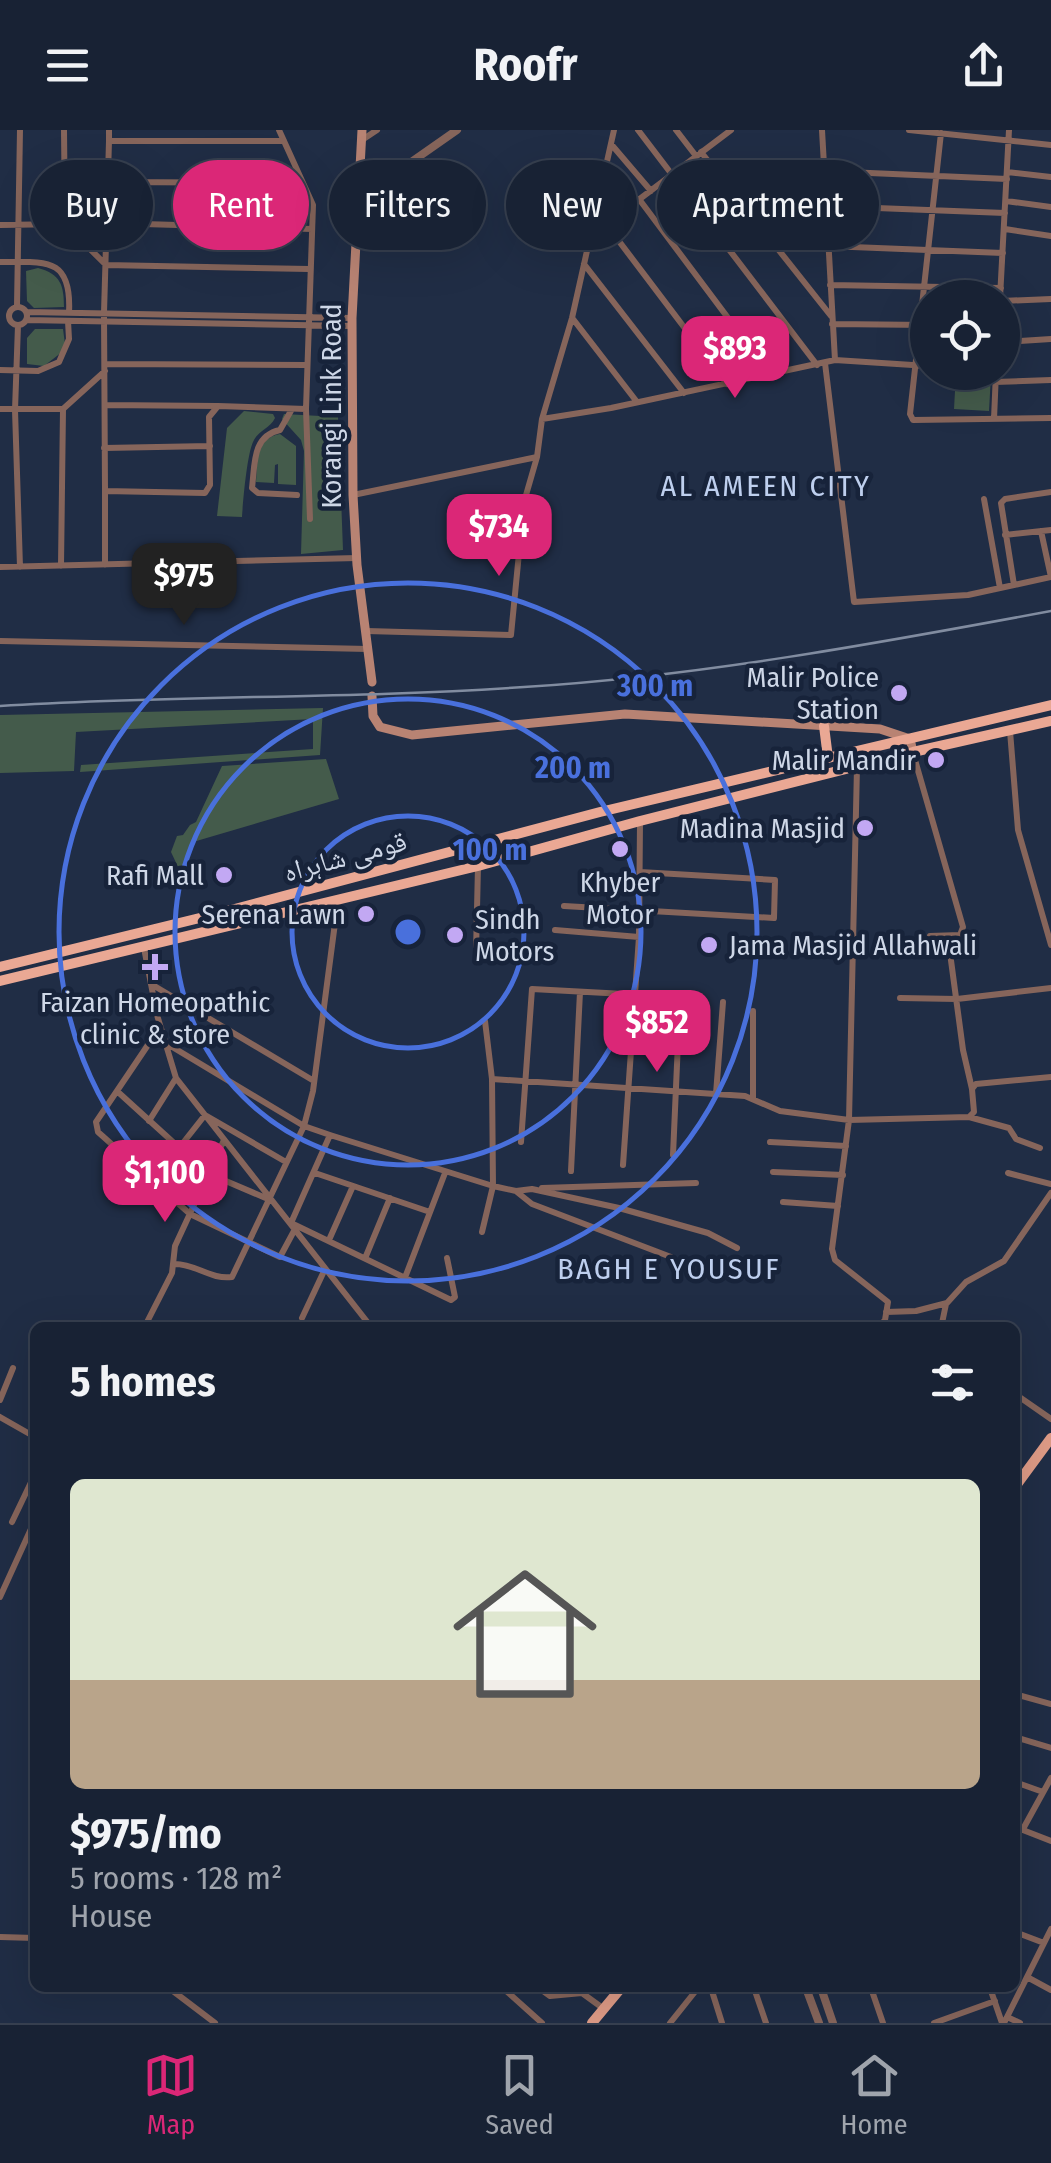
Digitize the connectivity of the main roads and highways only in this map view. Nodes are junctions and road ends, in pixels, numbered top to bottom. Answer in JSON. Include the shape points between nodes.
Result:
{"nodes":[{"id":1,"x":361,"y":136,"type":"edge"},
{"id":2,"x":372,"y":682,"type":"dead end"},
{"id":3,"x":372,"y":696,"type":"dead end"},
{"id":4,"x":1051,"y":706,"type":"edge"},
{"id":5,"x":1051,"y":722,"type":"edge"},
{"id":6,"x":824,"y":726,"type":"junction"},
{"id":7,"x":910,"y":739,"type":"junction"},
{"id":8,"x":912,"y":752,"type":"junction"},
{"id":9,"x":828,"y":758,"type":"junction"},
{"id":10,"x":2,"y":966,"type":"edge"},
{"id":11,"x":4,"y":980,"type":"edge"},
{"id":12,"x":1051,"y":1438,"type":"edge"},
{"id":13,"x":1020,"y":1480,"type":"edge"},
{"id":14,"x":618,"y":1992,"type":"edge"},
{"id":15,"x":592,"y":2023,"type":"edge"}],
"edges":[{"from":1,"to":2,"type":"main road","name":"Korangi Link Road","via":[[353,495]]},
{"from":3,"to":6,"type":"main road","via":[[380,727],[412,735],[625,714]]},
{"from":4,"to":7,"type":"highway","name":"قومی شاہراہ"},
{"from":5,"to":8,"type":"highway","name":"قومی شاہراہ"},
{"from":6,"to":7,"type":"main road","via":[[880,729]]},
{"from":6,"to":9,"type":"highway"},
{"from":7,"to":8,"type":"main road"},
{"from":7,"to":9,"type":"highway","name":"قومی شاہراہ"},
{"from":8,"to":11,"type":"highway","name":"قومی شاہراہ"},
{"from":9,"to":10,"type":"highway","name":"قومی شاہراہ"},
{"from":10,"to":11,"type":"highway"},
{"from":12,"to":13,"type":"main road"},
{"from":14,"to":15,"type":"main road"}]}
